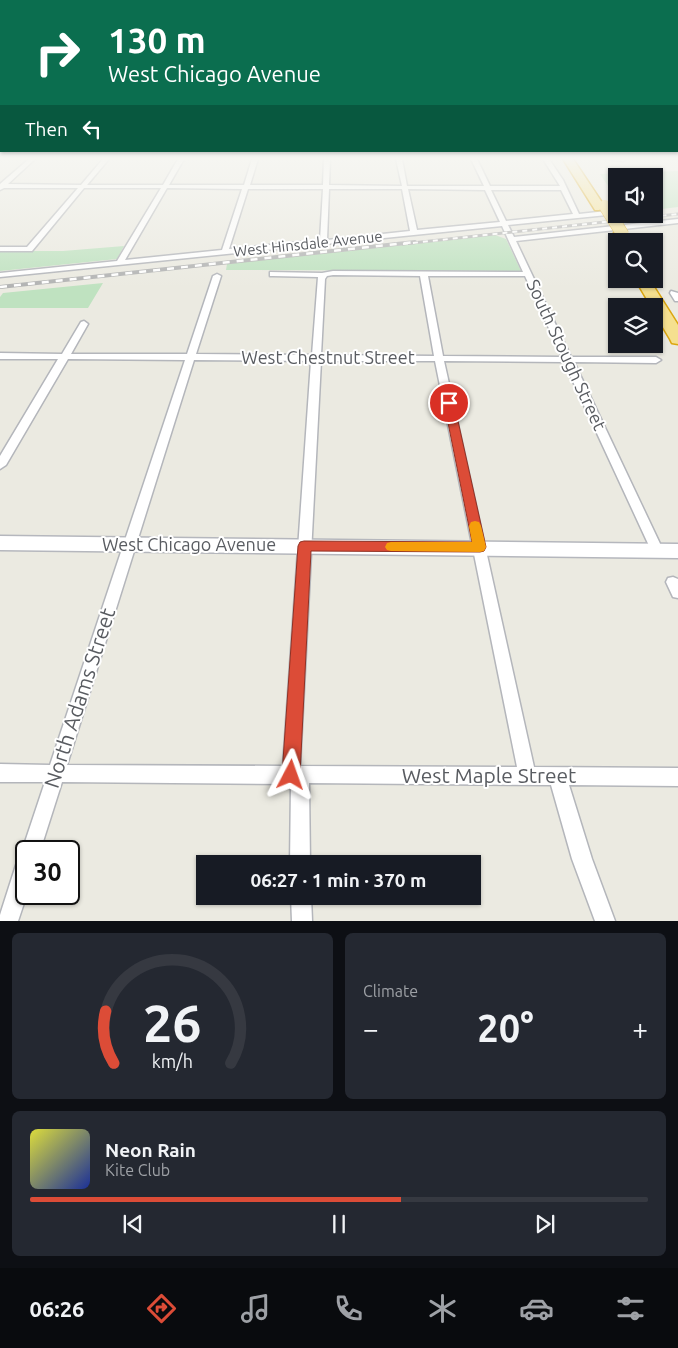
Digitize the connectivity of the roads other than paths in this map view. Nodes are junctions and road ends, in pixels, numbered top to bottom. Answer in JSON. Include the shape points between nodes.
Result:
{"nodes":[{"id":1,"x":69,"y":202,"type":"edge"},
{"id":2,"x":155,"y":202,"type":"edge"},
{"id":3,"x":241,"y":202,"type":"edge"},
{"id":4,"x":324,"y":202,"type":"edge"},
{"id":5,"x":408,"y":202,"type":"edge"},
{"id":6,"x":494,"y":202,"type":"edge"},
{"id":7,"x":570,"y":202,"type":"edge"},
{"id":8,"x":607,"y":208,"type":"edge"},
{"id":9,"x":576,"y":215,"type":"junction"},
{"id":10,"x":678,"y":221,"type":"edge"},
{"id":11,"x":504,"y":223,"type":"junction"},
{"id":12,"x":414,"y":232,"type":"junction"},
{"id":13,"x":619,"y":233,"type":"edge"},
{"id":14,"x":511,"y":239,"type":"junction"},
{"id":15,"x":323,"y":242,"type":"junction"},
{"id":16,"x":0,"y":249,"type":"edge"},
{"id":17,"x":225,"y":252,"type":"junction"},
{"id":18,"x":120,"y":262,"type":"junction"},
{"id":19,"x":9,"y":274,"type":"junction"},
{"id":20,"x":273,"y":274,"type":"dead end"},
{"id":21,"x":424,"y":274,"type":"junction"},
{"id":22,"x":528,"y":274,"type":"junction"},
{"id":23,"x":0,"y":275,"type":"edge"},
{"id":24,"x":324,"y":275,"type":"junction"},
{"id":25,"x":217,"y":276,"type":"dead end"},
{"id":26,"x":0,"y":285,"type":"edge"},
{"id":27,"x":647,"y":288,"type":"edge"},
{"id":28,"x":656,"y":288,"type":"edge"},
{"id":29,"x":678,"y":321,"type":"edge"},
{"id":30,"x":84,"y":324,"type":"dead end"},
{"id":31,"x":678,"y":339,"type":"edge"},
{"id":32,"x":0,"y":356,"type":"edge"},
{"id":33,"x":64,"y":357,"type":"junction"},
{"id":34,"x":191,"y":358,"type":"junction"},
{"id":35,"x":316,"y":358,"type":"junction"},
{"id":36,"x":440,"y":359,"type":"junction"},
{"id":37,"x":569,"y":360,"type":"junction"},
{"id":38,"x":656,"y":360,"type":"dead end"},
{"id":39,"x":0,"y":465,"type":"edge"},
{"id":40,"x":0,"y":543,"type":"edge"},
{"id":41,"x":130,"y":544,"type":"junction"},
{"id":42,"x":304,"y":546,"type":"junction"},
{"id":43,"x":480,"y":547,"type":"junction"},
{"id":44,"x":657,"y":550,"type":"junction"},
{"id":45,"x":678,"y":551,"type":"edge"},
{"id":46,"x":0,"y":773,"type":"edge"},
{"id":47,"x":56,"y":774,"type":"junction"},
{"id":48,"x":295,"y":776,"type":"junction"},
{"id":49,"x":527,"y":776,"type":"junction"},
{"id":50,"x":557,"y":776,"type":"junction"},
{"id":51,"x":678,"y":777,"type":"edge"},
{"id":52,"x":35,"y":840,"type":"edge"},
{"id":53,"x":299,"y":855,"type":"edge"},
{"id":54,"x":15,"y":899,"type":"edge"},
{"id":55,"x":301,"y":905,"type":"edge"},
{"id":56,"x":8,"y":920,"type":"edge"},
{"id":57,"x":302,"y":920,"type":"edge"},
{"id":58,"x":605,"y":920,"type":"edge"}],
"edges":[{"from":1,"to":16,"type":"street","via":[[29,249]]},
{"from":2,"to":18,"type":"street"},
{"from":3,"to":17,"type":"street"},
{"from":4,"to":15,"type":"street"},
{"from":5,"to":12,"type":"street"},
{"from":6,"to":11,"type":"street","name":"South Stough Street"},
{"from":7,"to":9,"type":"street"},
{"from":8,"to":9,"type":"street","name":"West Hinsdale Avenue"},
{"from":8,"to":13,"type":"highway"},
{"from":9,"to":11,"type":"street","name":"West Hinsdale Avenue"},
{"from":10,"to":14,"type":"street"},
{"from":11,"to":12,"type":"street","name":"West Hinsdale Avenue"},
{"from":11,"to":14,"type":"street","name":"South Stough Street"},
{"from":12,"to":15,"type":"street","name":"West Hinsdale Avenue"},
{"from":14,"to":22,"type":"street","name":"South Stough Street"},
{"from":15,"to":17,"type":"street","name":"West Hinsdale Avenue"},
{"from":17,"to":18,"type":"street","name":"West Hinsdale Avenue"},
{"from":18,"to":19,"type":"street","name":"West Hinsdale Avenue"},
{"from":19,"to":23,"type":"street","name":"West Hinsdale Avenue"},
{"from":19,"to":26,"type":"street"},
{"from":20,"to":24,"type":"street"},
{"from":21,"to":22,"type":"street"},
{"from":21,"to":24,"type":"street"},
{"from":21,"to":36,"type":"street"},
{"from":22,"to":37,"type":"street","name":"South Stough Street"},
{"from":24,"to":35,"type":"street","via":[[319,298]]},
{"from":25,"to":34,"type":"street","name":"North Adams Street"},
{"from":27,"to":31,"type":"highway"},
{"from":28,"to":29,"type":"highway"},
{"from":30,"to":33,"type":"street"},
{"from":32,"to":33,"type":"street","name":"West Chestnut Street"},
{"from":33,"to":34,"type":"street","name":"West Chestnut Street"},
{"from":33,"to":39,"type":"street"},
{"from":34,"to":35,"type":"street","name":"West Chestnut Street"},
{"from":34,"to":41,"type":"street","name":"North Adams Street"},
{"from":35,"to":36,"type":"street","name":"West Chestnut Street"},
{"from":35,"to":42,"type":"street"},
{"from":36,"to":37,"type":"street","name":"West Chestnut Street"},
{"from":36,"to":43,"type":"street"},
{"from":37,"to":38,"type":"street","name":"West Chestnut Street"},
{"from":37,"to":44,"type":"street","name":"South Stough Street"},
{"from":40,"to":41,"type":"main road","name":"West Chicago Avenue"},
{"from":41,"to":42,"type":"main road","name":"West Chicago Avenue"},
{"from":41,"to":47,"type":"street","name":"North Adams Street"},
{"from":42,"to":43,"type":"main road","name":"West Chicago Avenue"},
{"from":42,"to":48,"type":"street"},
{"from":43,"to":44,"type":"main road","name":"West Chicago Avenue"},
{"from":43,"to":49,"type":"street"},
{"from":44,"to":45,"type":"main road","name":"West Chicago Avenue"},
{"from":46,"to":47,"type":"street","name":"West Maple Street"},
{"from":47,"to":48,"type":"street","name":"West Maple Street"},
{"from":47,"to":52,"type":"street","name":"North Adams Street"},
{"from":48,"to":49,"type":"street","name":"West Maple Street"},
{"from":48,"to":53,"type":"street"},
{"from":49,"to":50,"type":"street","name":"West Maple Street"},
{"from":50,"to":51,"type":"street","name":"West Maple Street"},
{"from":50,"to":58,"type":"street","via":[[582,859]]},
{"from":54,"to":56,"type":"street"},
{"from":55,"to":57,"type":"street"}]}
